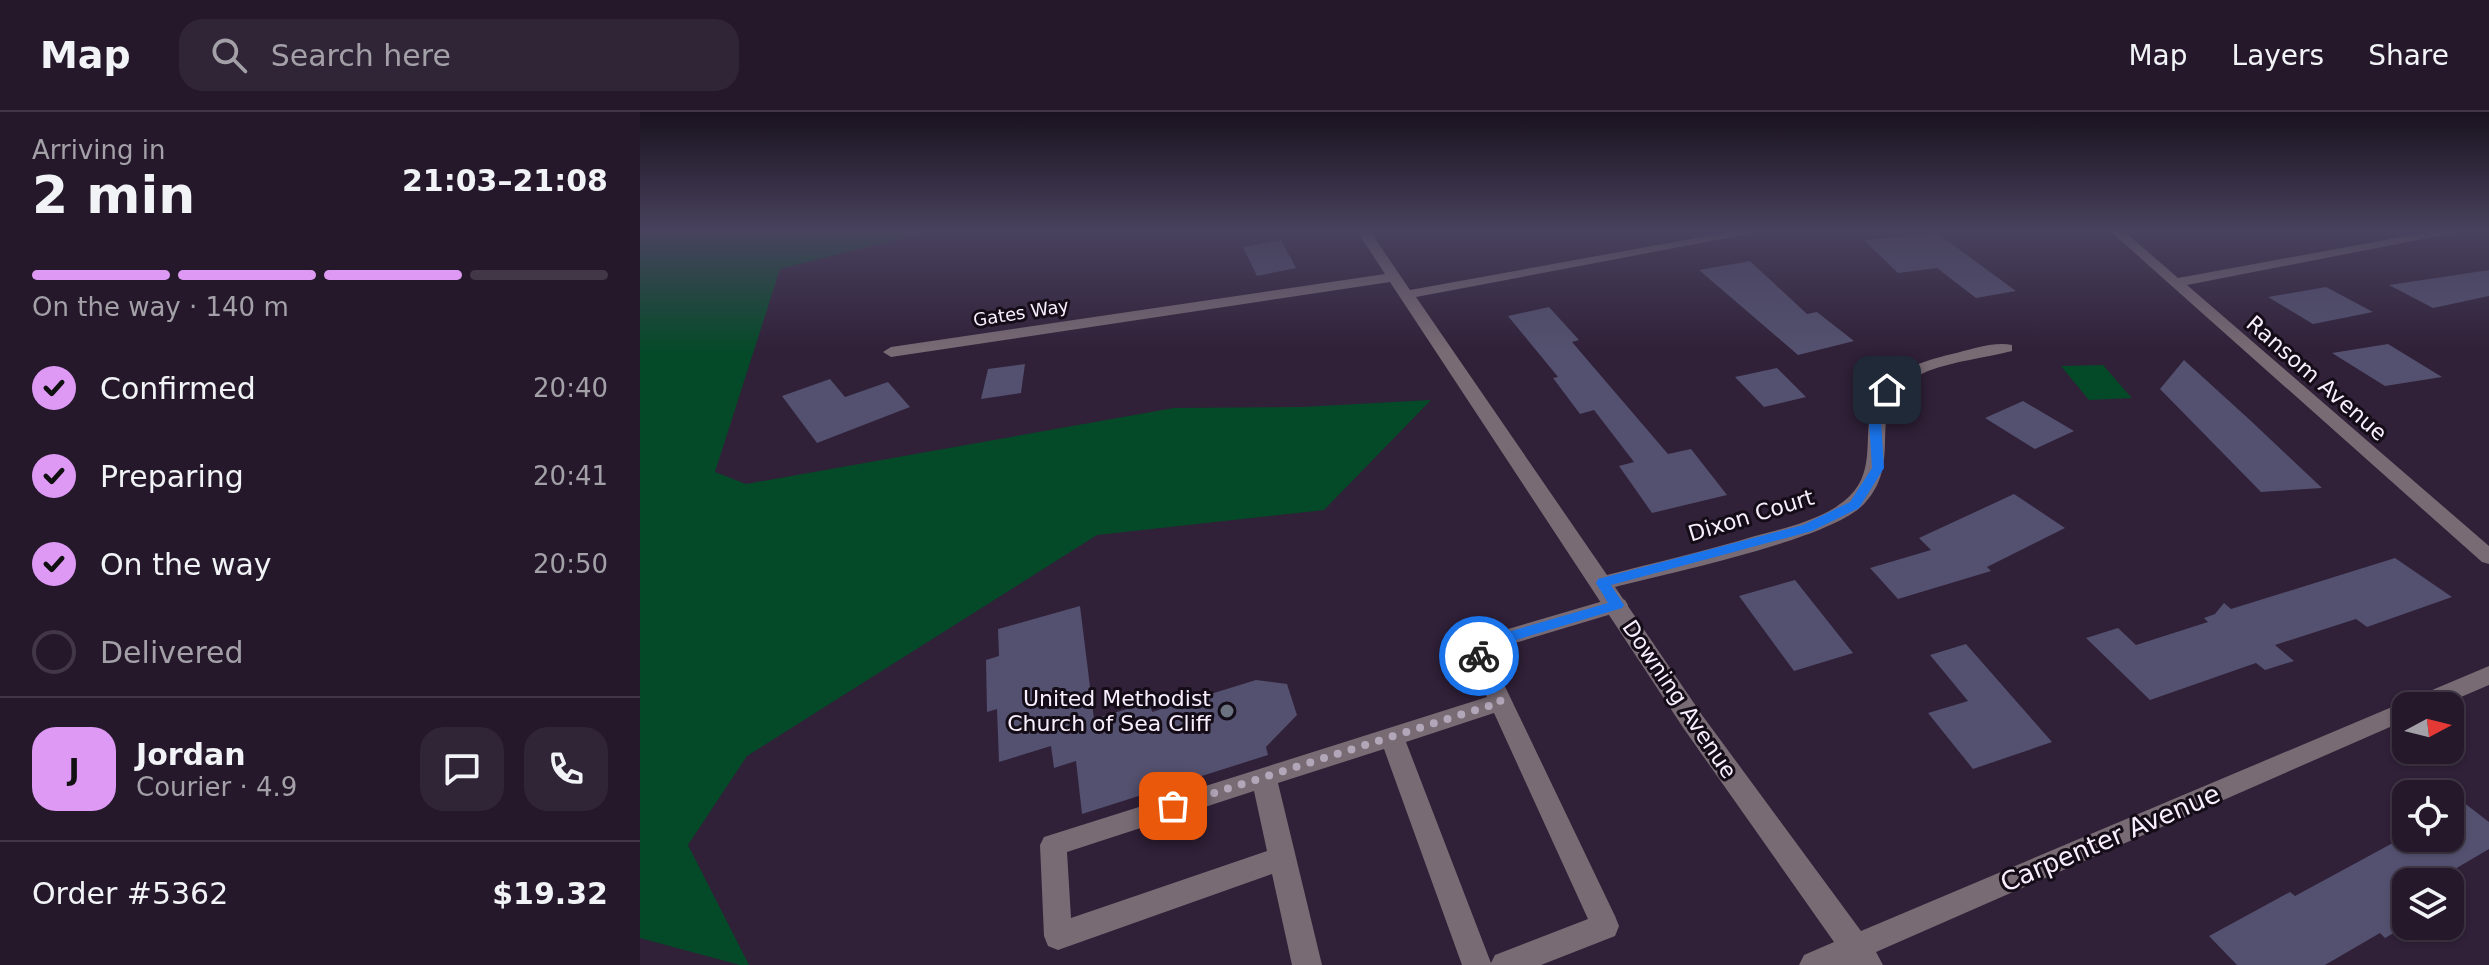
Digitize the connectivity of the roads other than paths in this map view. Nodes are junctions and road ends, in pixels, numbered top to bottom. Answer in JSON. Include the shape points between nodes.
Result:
{"nodes":[{"id":1,"x":1390,"y":271,"type":"edge"},
{"id":2,"x":1499,"y":271,"type":"edge"},
{"id":3,"x":2161,"y":271,"type":"edge"},
{"id":4,"x":2240,"y":271,"type":"edge"},
{"id":5,"x":2175,"y":283,"type":"junction"},
{"id":6,"x":1400,"y":286,"type":"junction"},
{"id":7,"x":2006,"y":348,"type":"dead end"},
{"id":8,"x":891,"y":352,"type":"dead end"},
{"id":9,"x":2489,"y":557,"type":"edge"},
{"id":10,"x":1602,"y":583,"type":"junction"},
{"id":11,"x":1617,"y":605,"type":"junction"},
{"id":12,"x":2489,"y":675,"type":"edge"},
{"id":13,"x":2449,"y":692,"type":"edge"},
{"id":14,"x":1501,"y":702,"type":"junction"},
{"id":15,"x":2392,"y":716,"type":"edge"},
{"id":16,"x":1392,"y":737,"type":"junction"},
{"id":17,"x":1264,"y":777,"type":"junction"},
{"id":18,"x":1283,"y":858,"type":"junction"},
{"id":19,"x":1862,"y":956,"type":"edge"},
{"id":20,"x":1307,"y":965,"type":"edge"},
{"id":21,"x":1477,"y":965,"type":"edge"},
{"id":22,"x":1505,"y":965,"type":"edge"},
{"id":23,"x":1814,"y":965,"type":"edge"}],
"edges":[{"from":1,"to":6,"type":"street","name":"Downing Avenue"},
{"from":2,"to":6,"type":"street","name":"Gates Way"},
{"from":3,"to":5,"type":"street","name":"Ransom Avenue"},
{"from":4,"to":5,"type":"street"},
{"from":5,"to":9,"type":"street","name":"Ransom Avenue"},
{"from":6,"to":8,"type":"street","name":"Gates Way"},
{"from":6,"to":10,"type":"street","name":"Downing Avenue"},
{"from":7,"to":10,"type":"street","name":"Dixon Court","via":[[1912,371],[1887,390],[1875,421],[1878,468],[1855,505],[1807,528]]},
{"from":10,"to":11,"type":"street","name":"Downing Avenue"},
{"from":11,"to":14,"type":"street","via":[[1475,647]]},
{"from":11,"to":19,"type":"street","name":"Downing Avenue","via":[[1693,722]]},
{"from":12,"to":13,"type":"street"},
{"from":14,"to":16,"type":"street"},
{"from":14,"to":22,"type":"street","via":[[1605,926]]},
{"from":15,"to":19,"type":"street","name":"Carpenter Avenue"},
{"from":16,"to":17,"type":"street"},
{"from":16,"to":21,"type":"street"},
{"from":17,"to":18,"type":"street"},
{"from":17,"to":18,"type":"street","via":[[1053,845],[1058,936]]},
{"from":18,"to":20,"type":"street"},
{"from":19,"to":23,"type":"street","name":"Carpenter Avenue"}]}
